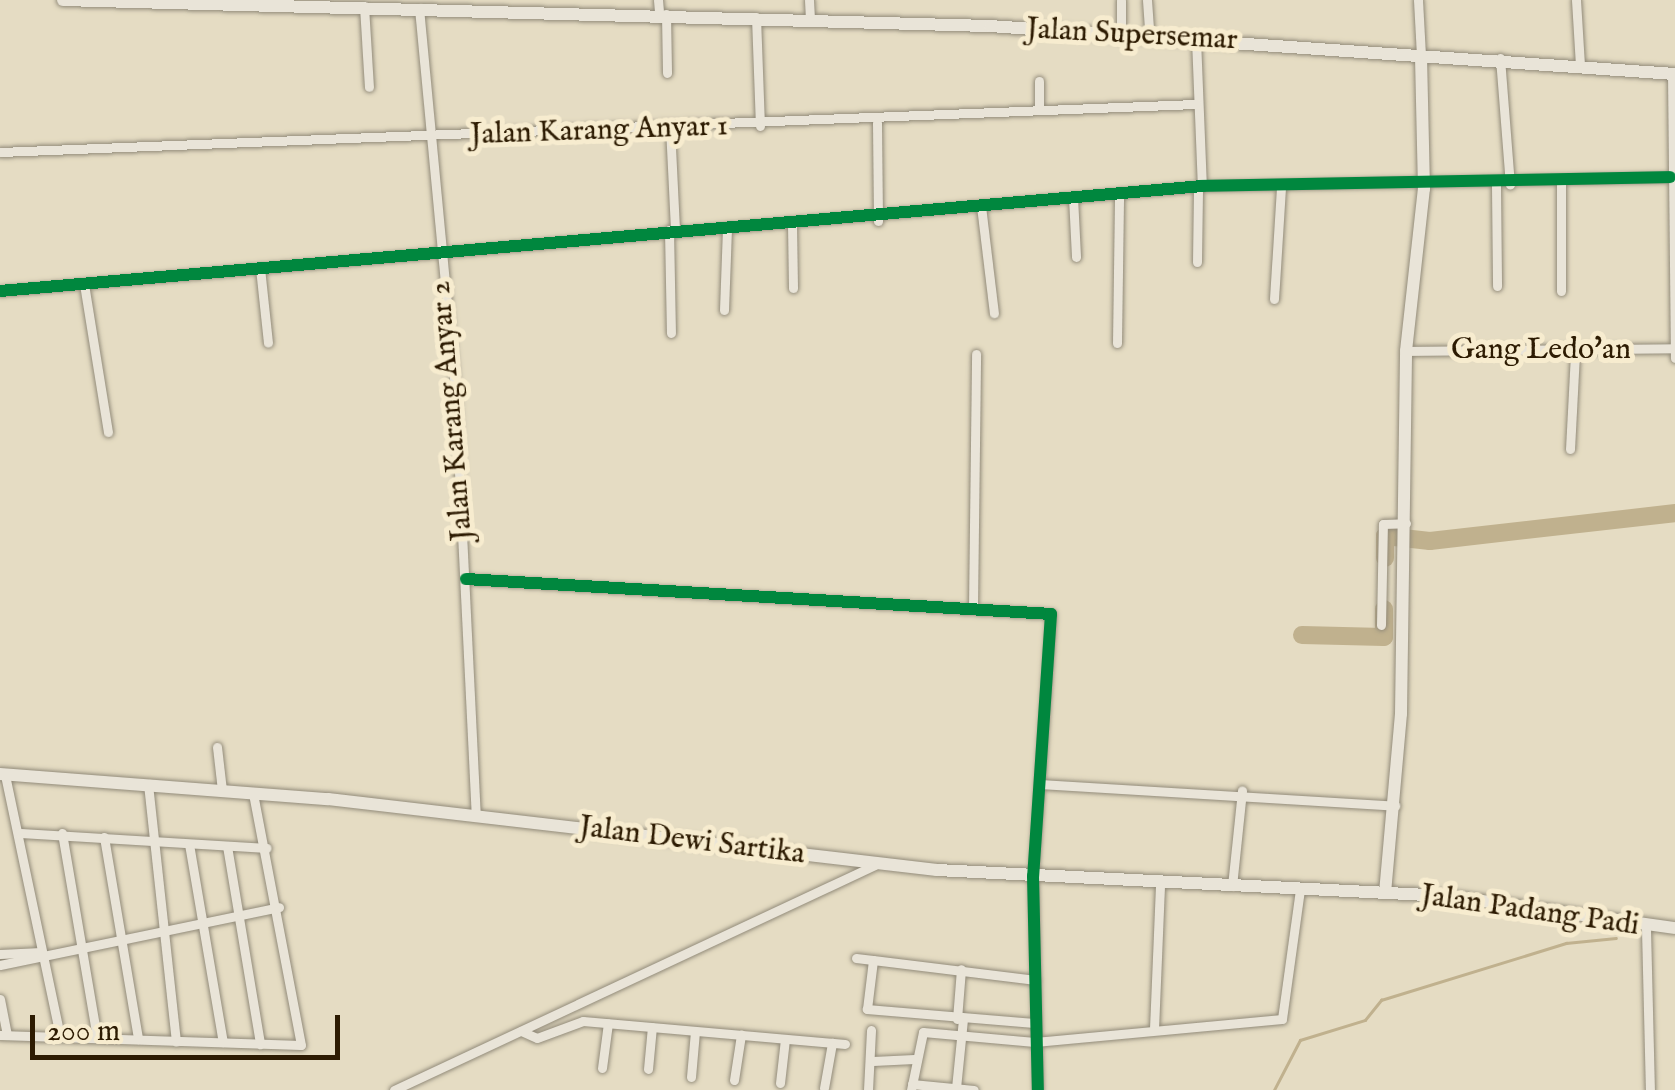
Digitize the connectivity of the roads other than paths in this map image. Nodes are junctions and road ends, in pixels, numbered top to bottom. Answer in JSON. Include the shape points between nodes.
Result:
{"nodes":[{"id":1,"x":63,"y":0,"type":"edge"},
{"id":2,"x":809,"y":0,"type":"edge"},
{"id":3,"x":1121,"y":0,"type":"edge"},
{"id":4,"x":1147,"y":0,"type":"edge"},
{"id":5,"x":1418,"y":0,"type":"edge"},
{"id":6,"x":1576,"y":0,"type":"edge"},
{"id":7,"x":364,"y":6,"type":"junction"},
{"id":8,"x":419,"y":8,"type":"junction"},
{"id":9,"x":661,"y":8,"type":"edge"},
{"id":10,"x":756,"y":17,"type":"junction"},
{"id":11,"x":810,"y":18,"type":"junction"},
{"id":12,"x":1121,"y":38,"type":"junction"},
{"id":13,"x":1196,"y":38,"type":"junction"},
{"id":14,"x":1150,"y":39,"type":"junction"},
{"id":15,"x":1420,"y":55,"type":"junction"},
{"id":16,"x":1500,"y":58,"type":"junction"},
{"id":17,"x":1580,"y":65,"type":"junction"},
{"id":18,"x":666,"y":73,"type":"dead end"},
{"id":19,"x":1673,"y":74,"type":"edge"},
{"id":20,"x":1038,"y":81,"type":"dead end"},
{"id":21,"x":368,"y":87,"type":"dead end"},
{"id":22,"x":1198,"y":104,"type":"junction"},
{"id":23,"x":1039,"y":106,"type":"junction"},
{"id":24,"x":877,"y":123,"type":"junction"},
{"id":25,"x":760,"y":126,"type":"junction"},
{"id":26,"x":670,"y":127,"type":"junction"},
{"id":27,"x":430,"y":137,"type":"junction"},
{"id":28,"x":0,"y":152,"type":"edge"},
{"id":29,"x":1670,"y":177,"type":"junction"},
{"id":30,"x":1561,"y":182,"type":"junction"},
{"id":31,"x":1510,"y":185,"type":"junction"},
{"id":32,"x":1496,"y":186,"type":"junction"},
{"id":33,"x":1200,"y":187,"type":"junction"},
{"id":34,"x":1281,"y":189,"type":"junction"},
{"id":35,"x":1424,"y":189,"type":"junction"},
{"id":36,"x":1119,"y":193,"type":"junction"},
{"id":37,"x":1074,"y":198,"type":"junction"},
{"id":38,"x":981,"y":206,"type":"junction"},
{"id":39,"x":878,"y":220,"type":"junction"},
{"id":40,"x":792,"y":224,"type":"junction"},
{"id":41,"x":727,"y":227,"type":"junction"},
{"id":42,"x":672,"y":230,"type":"junction"},
{"id":43,"x":438,"y":250,"type":"junction"},
{"id":44,"x":1076,"y":257,"type":"dead end"},
{"id":45,"x":1197,"y":262,"type":"dead end"},
{"id":46,"x":260,"y":268,"type":"junction"},
{"id":47,"x":84,"y":284,"type":"junction"},
{"id":48,"x":1497,"y":286,"type":"dead end"},
{"id":49,"x":793,"y":288,"type":"dead end"},
{"id":50,"x":0,"y":291,"type":"edge"},
{"id":51,"x":1562,"y":291,"type":"dead end"},
{"id":52,"x":1274,"y":299,"type":"dead end"},
{"id":53,"x":724,"y":310,"type":"dead end"},
{"id":54,"x":994,"y":313,"type":"dead end"},
{"id":55,"x":671,"y":333,"type":"dead end"},
{"id":56,"x":268,"y":342,"type":"dead end"},
{"id":57,"x":1117,"y":344,"type":"dead end"},
{"id":58,"x":1675,"y":348,"type":"edge"},
{"id":59,"x":1406,"y":351,"type":"junction"},
{"id":60,"x":1575,"y":352,"type":"junction"},
{"id":61,"x":976,"y":354,"type":"dead end"},
{"id":62,"x":1675,"y":358,"type":"edge"},
{"id":63,"x":108,"y":432,"type":"dead end"},
{"id":64,"x":1570,"y":450,"type":"dead end"},
{"id":65,"x":1406,"y":526,"type":"junction"},
{"id":66,"x":466,"y":579,"type":"junction"},
{"id":67,"x":972,"y":608,"type":"junction"},
{"id":68,"x":1381,"y":625,"type":"dead end"},
{"id":69,"x":218,"y":748,"type":"dead end"},
{"id":70,"x":2,"y":774,"type":"edge"},
{"id":71,"x":148,"y":784,"type":"junction"},
{"id":72,"x":1040,"y":784,"type":"junction"},
{"id":73,"x":222,"y":790,"type":"junction"},
{"id":74,"x":1242,"y":791,"type":"junction"},
{"id":75,"x":253,"y":793,"type":"junction"},
{"id":76,"x":1394,"y":806,"type":"junction"},
{"id":77,"x":476,"y":815,"type":"junction"},
{"id":78,"x":20,"y":833,"type":"junction"},
{"id":79,"x":62,"y":833,"type":"junction"},
{"id":80,"x":104,"y":837,"type":"junction"},
{"id":81,"x":149,"y":842,"type":"junction"},
{"id":82,"x":189,"y":844,"type":"junction"},
{"id":83,"x":227,"y":846,"type":"junction"},
{"id":84,"x":267,"y":848,"type":"junction"},
{"id":85,"x":875,"y":865,"type":"junction"},
{"id":86,"x":1033,"y":876,"type":"junction"},
{"id":87,"x":1160,"y":883,"type":"junction"},
{"id":88,"x":1232,"y":886,"type":"junction"},
{"id":89,"x":1300,"y":890,"type":"junction"},
{"id":90,"x":1385,"y":893,"type":"junction"},
{"id":91,"x":280,"y":907,"type":"junction"},
{"id":92,"x":242,"y":916,"type":"junction"},
{"id":93,"x":204,"y":924,"type":"junction"},
{"id":94,"x":1646,"y":928,"type":"junction"},
{"id":95,"x":1675,"y":928,"type":"edge"},
{"id":96,"x":162,"y":933,"type":"junction"},
{"id":97,"x":125,"y":939,"type":"junction"},
{"id":98,"x":85,"y":946,"type":"junction"},
{"id":99,"x":0,"y":954,"type":"edge"},
{"id":100,"x":44,"y":954,"type":"junction"},
{"id":101,"x":856,"y":958,"type":"dead end"},
{"id":102,"x":872,"y":960,"type":"junction"},
{"id":103,"x":0,"y":965,"type":"edge"},
{"id":104,"x":961,"y":969,"type":"junction"},
{"id":105,"x":1036,"y":980,"type":"junction"},
{"id":106,"x":0,"y":999,"type":"edge"},
{"id":107,"x":960,"y":1019,"type":"junction"},
{"id":108,"x":608,"y":1023,"type":"junction"},
{"id":109,"x":1034,"y":1024,"type":"junction"},
{"id":110,"x":652,"y":1027,"type":"junction"},
{"id":111,"x":1154,"y":1029,"type":"junction"},
{"id":112,"x":871,"y":1030,"type":"dead end"},
{"id":113,"x":521,"y":1031,"type":"junction"},
{"id":114,"x":695,"y":1031,"type":"junction"},
{"id":115,"x":59,"y":1032,"type":"junction"},
{"id":116,"x":3,"y":1034,"type":"edge"},
{"id":117,"x":741,"y":1035,"type":"junction"},
{"id":118,"x":97,"y":1036,"type":"junction"},
{"id":119,"x":961,"y":1037,"type":"junction"},
{"id":120,"x":138,"y":1039,"type":"junction"},
{"id":121,"x":785,"y":1039,"type":"junction"},
{"id":122,"x":176,"y":1041,"type":"junction"},
{"id":123,"x":223,"y":1042,"type":"junction"},
{"id":124,"x":1034,"y":1042,"type":"junction"},
{"id":125,"x":832,"y":1043,"type":"junction"},
{"id":126,"x":260,"y":1044,"type":"junction"},
{"id":127,"x":845,"y":1044,"type":"dead end"},
{"id":128,"x":914,"y":1059,"type":"junction"},
{"id":129,"x":874,"y":1061,"type":"junction"},
{"id":130,"x":602,"y":1068,"type":"dead end"},
{"id":131,"x":648,"y":1069,"type":"dead end"},
{"id":132,"x":691,"y":1076,"type":"dead end"},
{"id":133,"x":734,"y":1080,"type":"dead end"},
{"id":134,"x":780,"y":1083,"type":"dead end"},
{"id":135,"x":911,"y":1087,"type":"edge"},
{"id":136,"x":824,"y":1088,"type":"edge"},
{"id":137,"x":956,"y":1088,"type":"edge"},
{"id":138,"x":394,"y":1090,"type":"edge"},
{"id":139,"x":868,"y":1090,"type":"edge"},
{"id":140,"x":974,"y":1090,"type":"edge"},
{"id":141,"x":1038,"y":1090,"type":"edge"},
{"id":142,"x":1650,"y":1090,"type":"edge"}],
"edges":[{"from":1,"to":7,"type":"main road","name":"Jalan Supersemar"},
{"from":2,"to":11,"type":"street"},
{"from":3,"to":12,"type":"street"},
{"from":4,"to":14,"type":"street"},
{"from":5,"to":15,"type":"street"},
{"from":6,"to":17,"type":"street"},
{"from":7,"to":8,"type":"main road","name":"Jalan Supersemar"},
{"from":7,"to":21,"type":"street"},
{"from":8,"to":9,"type":"main road","name":"Jalan Supersemar"},
{"from":8,"to":27,"type":"street","name":"Jalan Karang Anyar 2"},
{"from":9,"to":10,"type":"main road","name":"Jalan Supersemar"},
{"from":9,"to":18,"type":"street"},
{"from":10,"to":11,"type":"main road","name":"Jalan Supersemar"},
{"from":10,"to":25,"type":"street"},
{"from":11,"to":12,"type":"main road","name":"Jalan Supersemar"},
{"from":12,"to":14,"type":"main road","name":"Jalan Supersemar"},
{"from":13,"to":14,"type":"main road","name":"Jalan Supersemar"},
{"from":13,"to":15,"type":"main road","name":"Jalan Supersemar"},
{"from":13,"to":22,"type":"street"},
{"from":15,"to":16,"type":"main road","name":"Jalan Supersemar"},
{"from":15,"to":35,"type":"main road"},
{"from":16,"to":17,"type":"main road","name":"Jalan Supersemar"},
{"from":16,"to":31,"type":"street"},
{"from":17,"to":19,"type":"main road","name":"Jalan Supersemar"},
{"from":19,"to":29,"type":"street"},
{"from":20,"to":23,"type":"street"},
{"from":22,"to":23,"type":"street","name":"Jalan Karang Anyar 1"},
{"from":22,"to":33,"type":"street"},
{"from":23,"to":24,"type":"street","name":"Jalan Karang Anyar 1"},
{"from":24,"to":25,"type":"street","name":"Jalan Karang Anyar 1"},
{"from":24,"to":39,"type":"street"},
{"from":25,"to":26,"type":"street","name":"Jalan Karang Anyar 1"},
{"from":26,"to":27,"type":"street","name":"Jalan Karang Anyar 1"},
{"from":26,"to":42,"type":"street"},
{"from":27,"to":28,"type":"street","name":"Jalan Karang Anyar 1"},
{"from":27,"to":43,"type":"street","name":"Jalan Karang Anyar 2"},
{"from":29,"to":30,"type":"street"},
{"from":29,"to":58,"type":"street"},
{"from":30,"to":31,"type":"street"},
{"from":30,"to":51,"type":"street"},
{"from":31,"to":32,"type":"street"},
{"from":32,"to":35,"type":"street"},
{"from":32,"to":48,"type":"street"},
{"from":33,"to":34,"type":"street"},
{"from":33,"to":36,"type":"street"},
{"from":33,"to":45,"type":"street"},
{"from":34,"to":35,"type":"street"},
{"from":34,"to":52,"type":"street"},
{"from":35,"to":59,"type":"main road"},
{"from":36,"to":37,"type":"street"},
{"from":36,"to":57,"type":"street"},
{"from":37,"to":38,"type":"street"},
{"from":37,"to":44,"type":"street"},
{"from":38,"to":39,"type":"street"},
{"from":38,"to":54,"type":"street"},
{"from":39,"to":40,"type":"street"},
{"from":40,"to":41,"type":"street"},
{"from":40,"to":49,"type":"street"},
{"from":41,"to":42,"type":"street"},
{"from":41,"to":53,"type":"street"},
{"from":42,"to":43,"type":"street"},
{"from":42,"to":55,"type":"street"},
{"from":43,"to":46,"type":"street"},
{"from":43,"to":66,"type":"street","name":"Jalan Karang Anyar 2"},
{"from":46,"to":47,"type":"street"},
{"from":46,"to":56,"type":"street"},
{"from":47,"to":50,"type":"street"},
{"from":47,"to":63,"type":"street"},
{"from":58,"to":60,"type":"street","name":"Gang Ledo'an"},
{"from":58,"to":62,"type":"street"},
{"from":59,"to":60,"type":"street","name":"Gang Ledo'an"},
{"from":59,"to":65,"type":"main road"},
{"from":60,"to":64,"type":"street"},
{"from":61,"to":67,"type":"street"},
{"from":65,"to":68,"type":"street","via":[[1383,524]]},
{"from":65,"to":76,"type":"main road"},
{"from":66,"to":67,"type":"street"},
{"from":66,"to":77,"type":"street","name":"Jalan Karang Anyar 2"},
{"from":67,"to":72,"type":"street","via":[[1042,612],[1055,621]]},
{"from":69,"to":73,"type":"street"},
{"from":70,"to":71,"type":"main road","name":"Jalan Dewi Sartika"},
{"from":70,"to":78,"type":"street"},
{"from":71,"to":73,"type":"main road","name":"Jalan Dewi Sartika"},
{"from":71,"to":81,"type":"street"},
{"from":72,"to":74,"type":"street"},
{"from":72,"to":86,"type":"street"},
{"from":73,"to":75,"type":"main road","name":"Jalan Dewi Sartika"},
{"from":74,"to":76,"type":"street"},
{"from":74,"to":88,"type":"street"},
{"from":75,"to":77,"type":"main road","name":"Jalan Dewi Sartika"},
{"from":75,"to":84,"type":"street"},
{"from":76,"to":90,"type":"main road"},
{"from":77,"to":85,"type":"main road","name":"Jalan Dewi Sartika"},
{"from":78,"to":79,"type":"street"},
{"from":78,"to":100,"type":"street"},
{"from":79,"to":80,"type":"street"},
{"from":79,"to":98,"type":"street"},
{"from":80,"to":81,"type":"street"},
{"from":80,"to":97,"type":"street"},
{"from":81,"to":82,"type":"street"},
{"from":81,"to":96,"type":"street"},
{"from":82,"to":83,"type":"street"},
{"from":82,"to":93,"type":"street"},
{"from":83,"to":84,"type":"street"},
{"from":83,"to":92,"type":"street"},
{"from":84,"to":91,"type":"street"},
{"from":85,"to":86,"type":"main road","name":"Jalan Dewi Sartika"},
{"from":85,"to":113,"type":"street"},
{"from":86,"to":87,"type":"main road","name":"Jalan Dewi Sartika"},
{"from":86,"to":105,"type":"street"},
{"from":87,"to":88,"type":"main road","name":"Jalan Dewi Sartika"},
{"from":87,"to":111,"type":"street"},
{"from":88,"to":89,"type":"main road","name":"Jalan Dewi Sartika"},
{"from":89,"to":90,"type":"main road","name":"Jalan Dewi Sartika"},
{"from":89,"to":111,"type":"street","via":[[1284,1017]]},
{"from":90,"to":94,"type":"main road","name":"Jalan Padang Padi"},
{"from":91,"to":92,"type":"street"},
{"from":91,"to":126,"type":"street","via":[[302,1044]]},
{"from":92,"to":93,"type":"street"},
{"from":92,"to":126,"type":"street"},
{"from":93,"to":96,"type":"street"},
{"from":93,"to":123,"type":"street"},
{"from":94,"to":95,"type":"main road","name":"Jalan Padang Padi"},
{"from":94,"to":142,"type":"street"},
{"from":96,"to":97,"type":"street"},
{"from":96,"to":122,"type":"street"},
{"from":97,"to":98,"type":"street"},
{"from":97,"to":120,"type":"street"},
{"from":98,"to":100,"type":"street"},
{"from":98,"to":118,"type":"street"},
{"from":99,"to":100,"type":"street"},
{"from":100,"to":103,"type":"street"},
{"from":100,"to":115,"type":"street"},
{"from":101,"to":102,"type":"street"},
{"from":102,"to":104,"type":"street"},
{"from":102,"to":107,"type":"street","via":[[868,1013]]},
{"from":104,"to":105,"type":"street"},
{"from":104,"to":107,"type":"street"},
{"from":105,"to":109,"type":"street"},
{"from":106,"to":116,"type":"street"},
{"from":107,"to":109,"type":"street"},
{"from":107,"to":119,"type":"street"},
{"from":108,"to":110,"type":"street"},
{"from":108,"to":113,"type":"street","via":[[583,1021],[537,1038]]},
{"from":108,"to":130,"type":"street"},
{"from":109,"to":124,"type":"street"},
{"from":110,"to":114,"type":"street"},
{"from":110,"to":131,"type":"street"},
{"from":111,"to":124,"type":"street"},
{"from":112,"to":129,"type":"street"},
{"from":113,"to":138,"type":"street"},
{"from":114,"to":117,"type":"street"},
{"from":114,"to":132,"type":"street"},
{"from":115,"to":116,"type":"street"},
{"from":115,"to":118,"type":"street"},
{"from":117,"to":121,"type":"street"},
{"from":117,"to":133,"type":"street"},
{"from":118,"to":120,"type":"street"},
{"from":119,"to":124,"type":"street"},
{"from":119,"to":128,"type":"street","via":[[920,1033]]},
{"from":119,"to":137,"type":"street"},
{"from":120,"to":122,"type":"street"},
{"from":121,"to":125,"type":"street"},
{"from":121,"to":134,"type":"street"},
{"from":122,"to":123,"type":"street"},
{"from":123,"to":126,"type":"street"},
{"from":124,"to":141,"type":"street"},
{"from":125,"to":127,"type":"street"},
{"from":125,"to":136,"type":"street"},
{"from":128,"to":129,"type":"street"},
{"from":128,"to":135,"type":"street"},
{"from":129,"to":139,"type":"street"},
{"from":135,"to":137,"type":"street"},
{"from":137,"to":140,"type":"street"}]}
